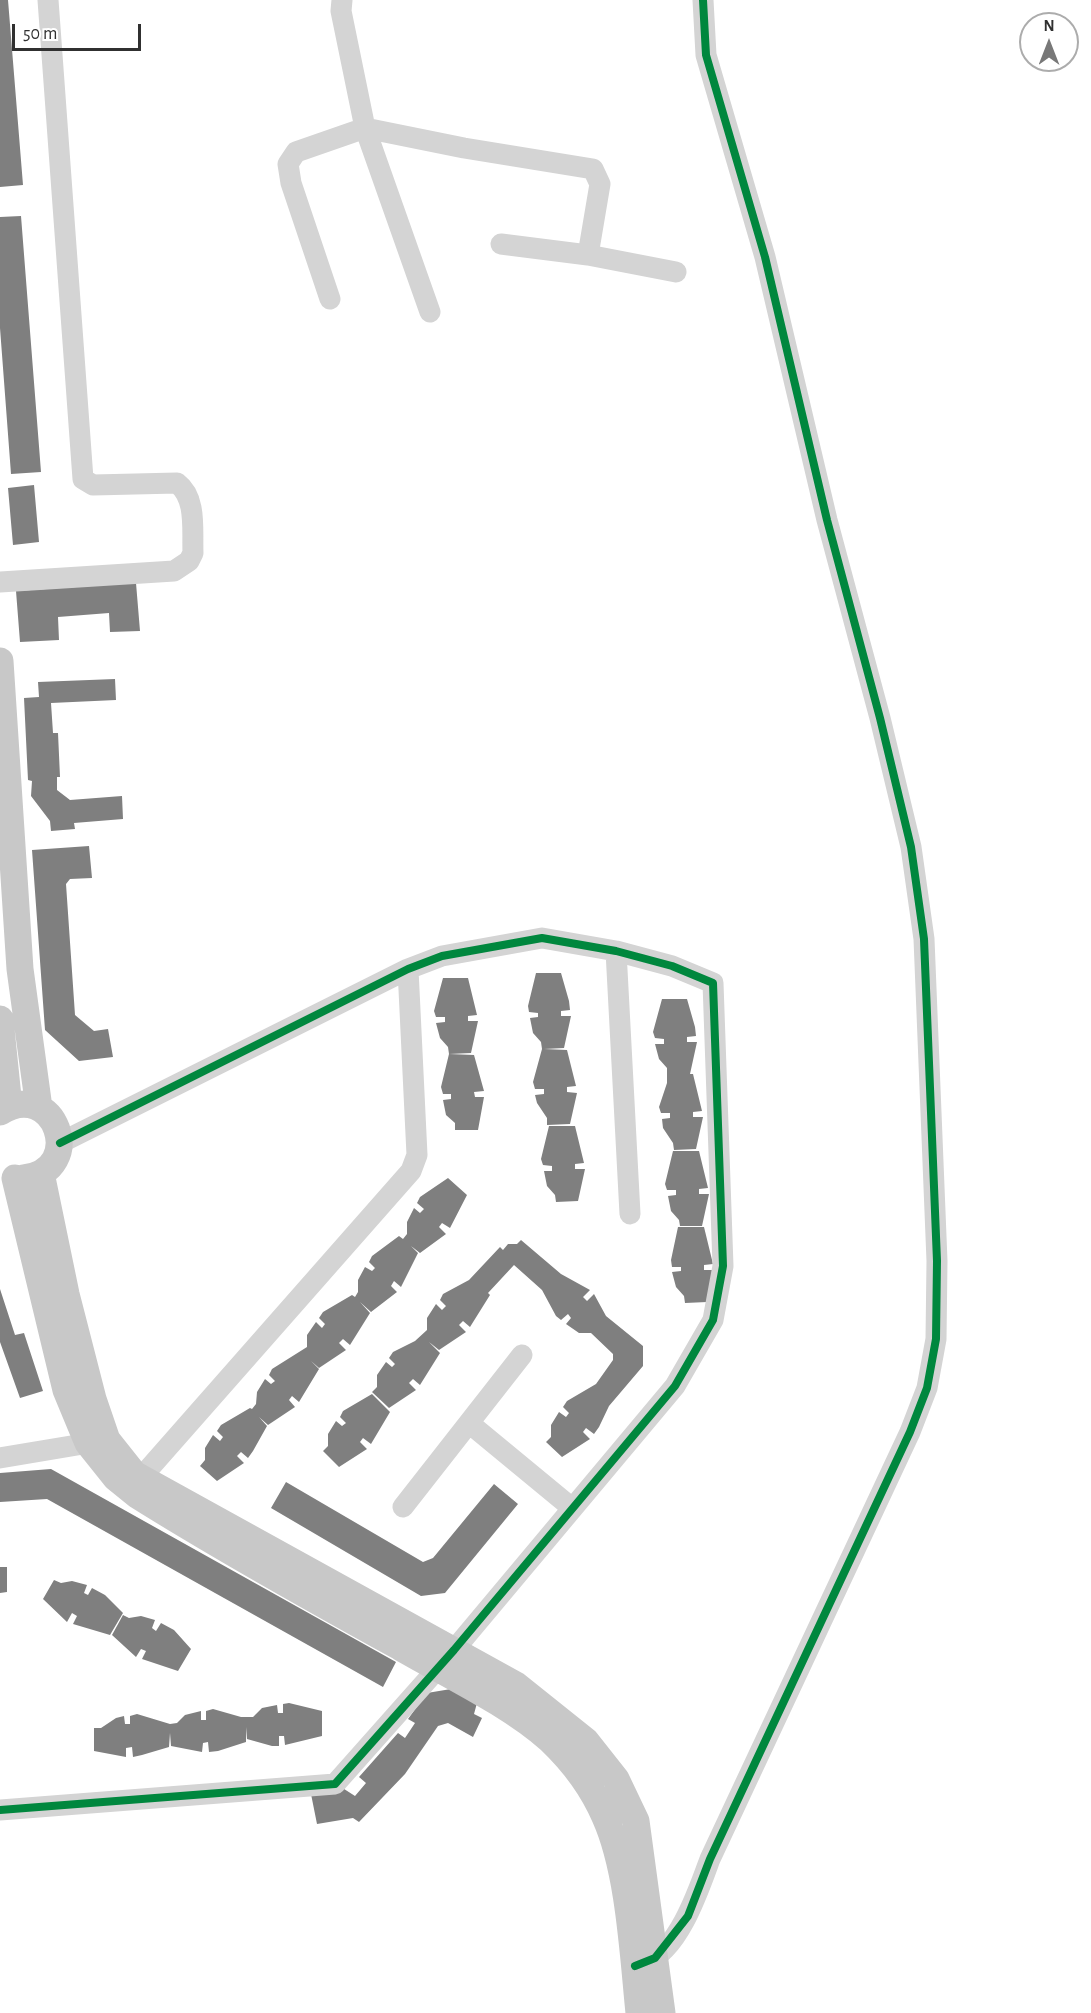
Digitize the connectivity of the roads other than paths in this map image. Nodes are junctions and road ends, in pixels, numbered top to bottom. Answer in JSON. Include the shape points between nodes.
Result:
{"nodes":[{"id":1,"x":48,"y":0,"type":"edge"},
{"id":2,"x":342,"y":0,"type":"edge"},
{"id":3,"x":703,"y":0,"type":"edge"},
{"id":4,"x":365,"y":128,"type":"junction"},
{"id":5,"x":501,"y":244,"type":"dead end"},
{"id":6,"x":588,"y":255,"type":"junction"},
{"id":7,"x":676,"y":272,"type":"dead end"},
{"id":8,"x":330,"y":299,"type":"dead end"},
{"id":9,"x":430,"y":312,"type":"dead end"},
{"id":10,"x":0,"y":582,"type":"edge"},
{"id":11,"x":0,"y":661,"type":"edge"},
{"id":12,"x":616,"y":951,"type":"junction"},
{"id":13,"x":408,"y":969,"type":"junction"},
{"id":14,"x":0,"y":1019,"type":"edge"},
{"id":15,"x":39,"y":1108,"type":"junction"},
{"id":16,"x":4,"y":1109,"type":"edge"},
{"id":17,"x":60,"y":1143,"type":"junction"},
{"id":18,"x":41,"y":1173,"type":"junction"},
{"id":19,"x":8,"y":1174,"type":"edge"},
{"id":20,"x":630,"y":1214,"type":"dead end"},
{"id":21,"x":522,"y":1355,"type":"dead end"},
{"id":22,"x":469,"y":1423,"type":"junction"},
{"id":23,"x":98,"y":1442,"type":"junction"},
{"id":24,"x":0,"y":1458,"type":"edge"},
{"id":25,"x":137,"y":1484,"type":"junction"},
{"id":26,"x":403,"y":1507,"type":"dead end"},
{"id":27,"x":572,"y":1508,"type":"junction"},
{"id":28,"x":445,"y":1659,"type":"junction"},
{"id":29,"x":0,"y":1810,"type":"edge"},
{"id":30,"x":645,"y":1962,"type":"junction"},
{"id":31,"x":639,"y":2013,"type":"edge"},
{"id":32,"x":662,"y":2013,"type":"edge"}],
"edges":[{"from":1,"to":10,"type":"street","via":[[83,479],[93,485],[177,483],[190,500],[193,553],[189,561],[174,571]]},
{"from":2,"to":4,"type":"street"},
{"from":3,"to":30,"type":"street","via":[[706,55],[765,257],[911,847],[924,939],[937,1249],[936,1328],[927,1388],[910,1432],[715,1848],[688,1916]]},
{"from":4,"to":6,"type":"street","via":[[593,169],[600,184]]},
{"from":4,"to":8,"type":"street","via":[[296,152],[288,164]]},
{"from":4,"to":9,"type":"street"},
{"from":5,"to":6,"type":"street"},
{"from":6,"to":7,"type":"street"},
{"from":11,"to":15,"type":"main road","via":[[20,969]]},
{"from":12,"to":13,"type":"street","via":[[542,938],[442,956]]},
{"from":12,"to":20,"type":"street"},
{"from":12,"to":27,"type":"street","via":[[672,966],[713,983],[723,1266],[713,1320],[675,1386]]},
{"from":13,"to":17,"type":"street"},
{"from":13,"to":25,"type":"street","via":[[417,1155],[411,1170]]},
{"from":14,"to":16,"type":"main road"},
{"from":15,"to":16,"type":"main road","via":[[29,1105]]},
{"from":15,"to":17,"type":"main road","via":[[55,1122]]},
{"from":17,"to":18,"type":"main road","via":[[54,1161]]},
{"from":18,"to":19,"type":"main road","via":[[33,1177]]},
{"from":18,"to":23,"type":"main road","via":[[93,1399]]},
{"from":19,"to":23,"type":"main road","via":[[66,1390]]},
{"from":21,"to":22,"type":"street"},
{"from":22,"to":26,"type":"street"},
{"from":22,"to":27,"type":"street"},
{"from":23,"to":24,"type":"street"},
{"from":23,"to":25,"type":"main road","via":[[134,1474]]},
{"from":25,"to":28,"type":"main road"},
{"from":27,"to":28,"type":"street"},
{"from":28,"to":29,"type":"street","via":[[335,1784]]},
{"from":28,"to":30,"type":"main road","via":[[516,1685],[565,1722],[605,1762],[630,1806],[639,1837]]},
{"from":30,"to":31,"type":"main road"},
{"from":30,"to":32,"type":"main road"}]}
